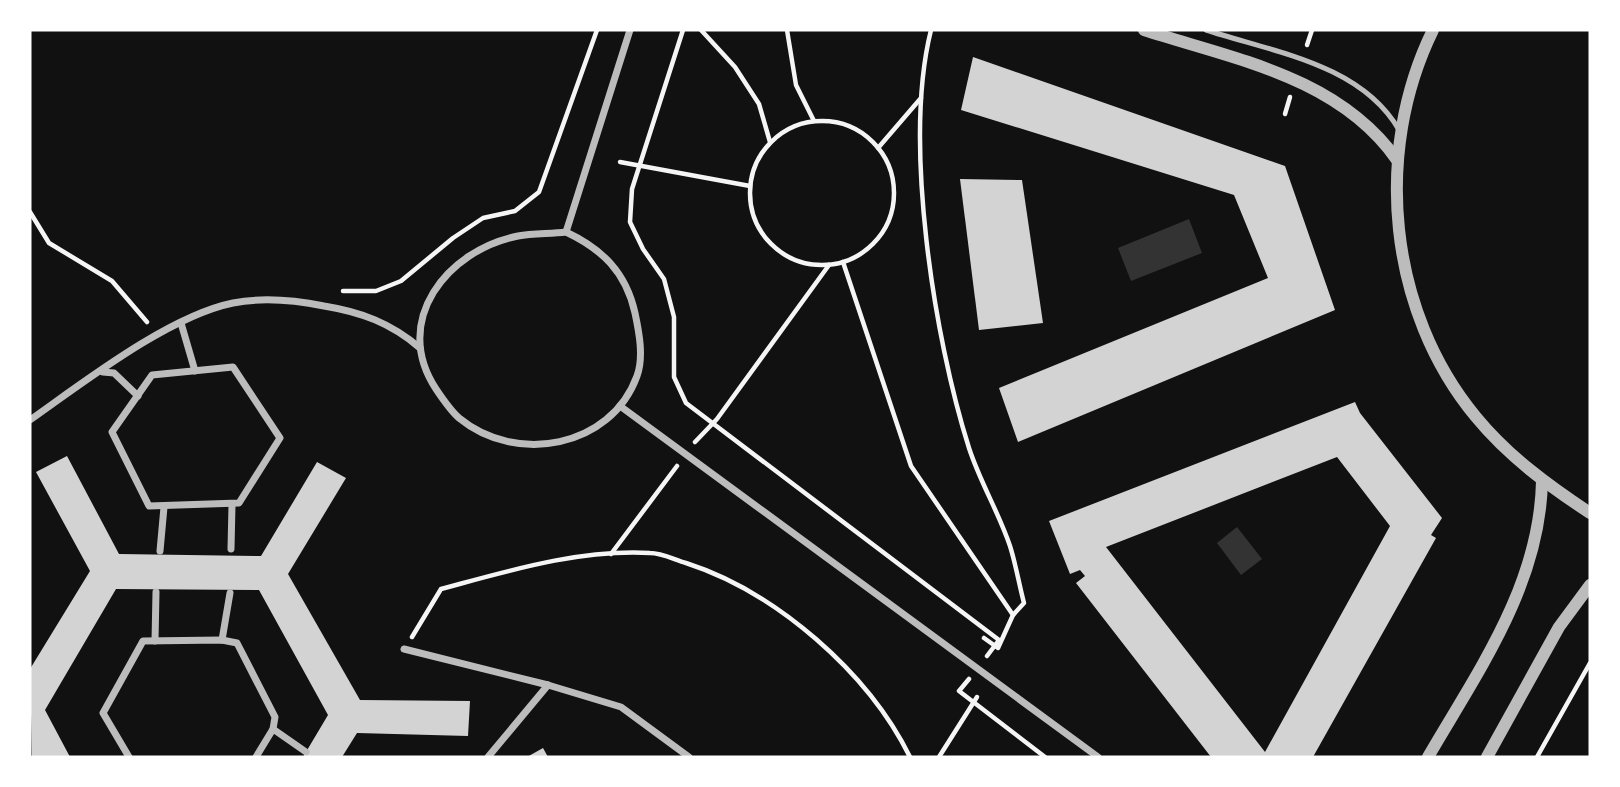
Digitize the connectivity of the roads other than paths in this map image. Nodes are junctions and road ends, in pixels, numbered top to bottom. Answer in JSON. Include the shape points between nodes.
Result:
{"nodes":[{"id":1,"x":629,"y":30,"type":"edge"},
{"id":2,"x":1144,"y":30,"type":"edge"},
{"id":3,"x":1206,"y":30,"type":"edge"},
{"id":4,"x":1433,"y":30,"type":"edge"},
{"id":5,"x":1399,"y":131,"type":"junction"},
{"id":6,"x":1397,"y":160,"type":"junction"},
{"id":7,"x":566,"y":233,"type":"junction"},
{"id":8,"x":181,"y":323,"type":"junction"},
{"id":9,"x":420,"y":348,"type":"junction"},
{"id":10,"x":102,"y":371,"type":"junction"},
{"id":11,"x":195,"y":371,"type":"junction"},
{"id":12,"x":138,"y":396,"type":"junction"},
{"id":13,"x":620,"y":407,"type":"junction"},
{"id":14,"x":30,"y":420,"type":"edge"},
{"id":15,"x":1542,"y":481,"type":"junction"},
{"id":16,"x":232,"y":505,"type":"junction"},
{"id":17,"x":164,"y":507,"type":"junction"},
{"id":18,"x":1590,"y":513,"type":"edge"},
{"id":19,"x":231,"y":549,"type":"dead end"},
{"id":20,"x":160,"y":551,"type":"dead end"},
{"id":21,"x":1590,"y":585,"type":"edge"},
{"id":22,"x":156,"y":592,"type":"dead end"},
{"id":23,"x":230,"y":593,"type":"dead end"},
{"id":24,"x":222,"y":640,"type":"junction"},
{"id":25,"x":155,"y":641,"type":"junction"},
{"id":26,"x":404,"y":649,"type":"road end"},
{"id":27,"x":548,"y":685,"type":"junction"},
{"id":28,"x":273,"y":729,"type":"junction"},
{"id":29,"x":306,"y":752,"type":"dead end"},
{"id":30,"x":129,"y":757,"type":"edge"},
{"id":31,"x":256,"y":757,"type":"edge"},
{"id":32,"x":488,"y":757,"type":"edge"},
{"id":33,"x":689,"y":757,"type":"edge"},
{"id":34,"x":1098,"y":757,"type":"edge"},
{"id":35,"x":1429,"y":757,"type":"edge"},
{"id":36,"x":1487,"y":757,"type":"edge"}],
"edges":[{"from":1,"to":7,"type":"street"},
{"from":2,"to":6,"type":"street","via":[[1314,86],[1362,121]]},
{"from":3,"to":5,"type":"lane","via":[[1338,74],[1376,98]]},
{"from":4,"to":5,"type":"street","via":[[1411,80]]},
{"from":5,"to":6,"type":"street"},
{"from":6,"to":15,"type":"street","via":[[1401,246],[1416,307],[1441,365],[1476,417]]},
{"from":7,"to":9,"type":"street","via":[[518,236],[481,249],[455,266],[433,289],[422,319]]},
{"from":7,"to":13,"type":"street","via":[[593,245],[618,269],[633,303],[640,336],[638,375]]},
{"from":8,"to":9,"type":"street","via":[[232,303],[265,299],[307,303],[359,312],[402,333]]},
{"from":8,"to":10,"type":"street"},
{"from":8,"to":11,"type":"street"},
{"from":9,"to":13,"type":"street","via":[[435,387],[459,418],[491,436],[522,444],[559,444],[592,431]]},
{"from":10,"to":12,"type":"street","via":[[114,373]]},
{"from":10,"to":14,"type":"street"},
{"from":11,"to":12,"type":"street","via":[[152,375]]},
{"from":11,"to":16,"type":"street","via":[[233,367],[280,438],[239,503]]},
{"from":12,"to":17,"type":"street","via":[[112,432],[149,506]]},
{"from":13,"to":34,"type":"street"},
{"from":15,"to":18,"type":"street"},
{"from":15,"to":35,"type":"street","via":[[1541,512],[1529,568]]},
{"from":16,"to":17,"type":"street"},
{"from":16,"to":19,"type":"street"},
{"from":17,"to":20,"type":"street"},
{"from":21,"to":36,"type":"street","via":[[1559,627]]},
{"from":22,"to":25,"type":"street"},
{"from":23,"to":24,"type":"street"},
{"from":24,"to":25,"type":"street"},
{"from":24,"to":28,"type":"street","via":[[237,643],[275,717]]},
{"from":25,"to":30,"type":"street","via":[[143,641],[103,713]]},
{"from":26,"to":27,"type":"street"},
{"from":27,"to":32,"type":"street"},
{"from":27,"to":33,"type":"street","via":[[621,707]]},
{"from":28,"to":29,"type":"street"},
{"from":28,"to":31,"type":"street"}]}
